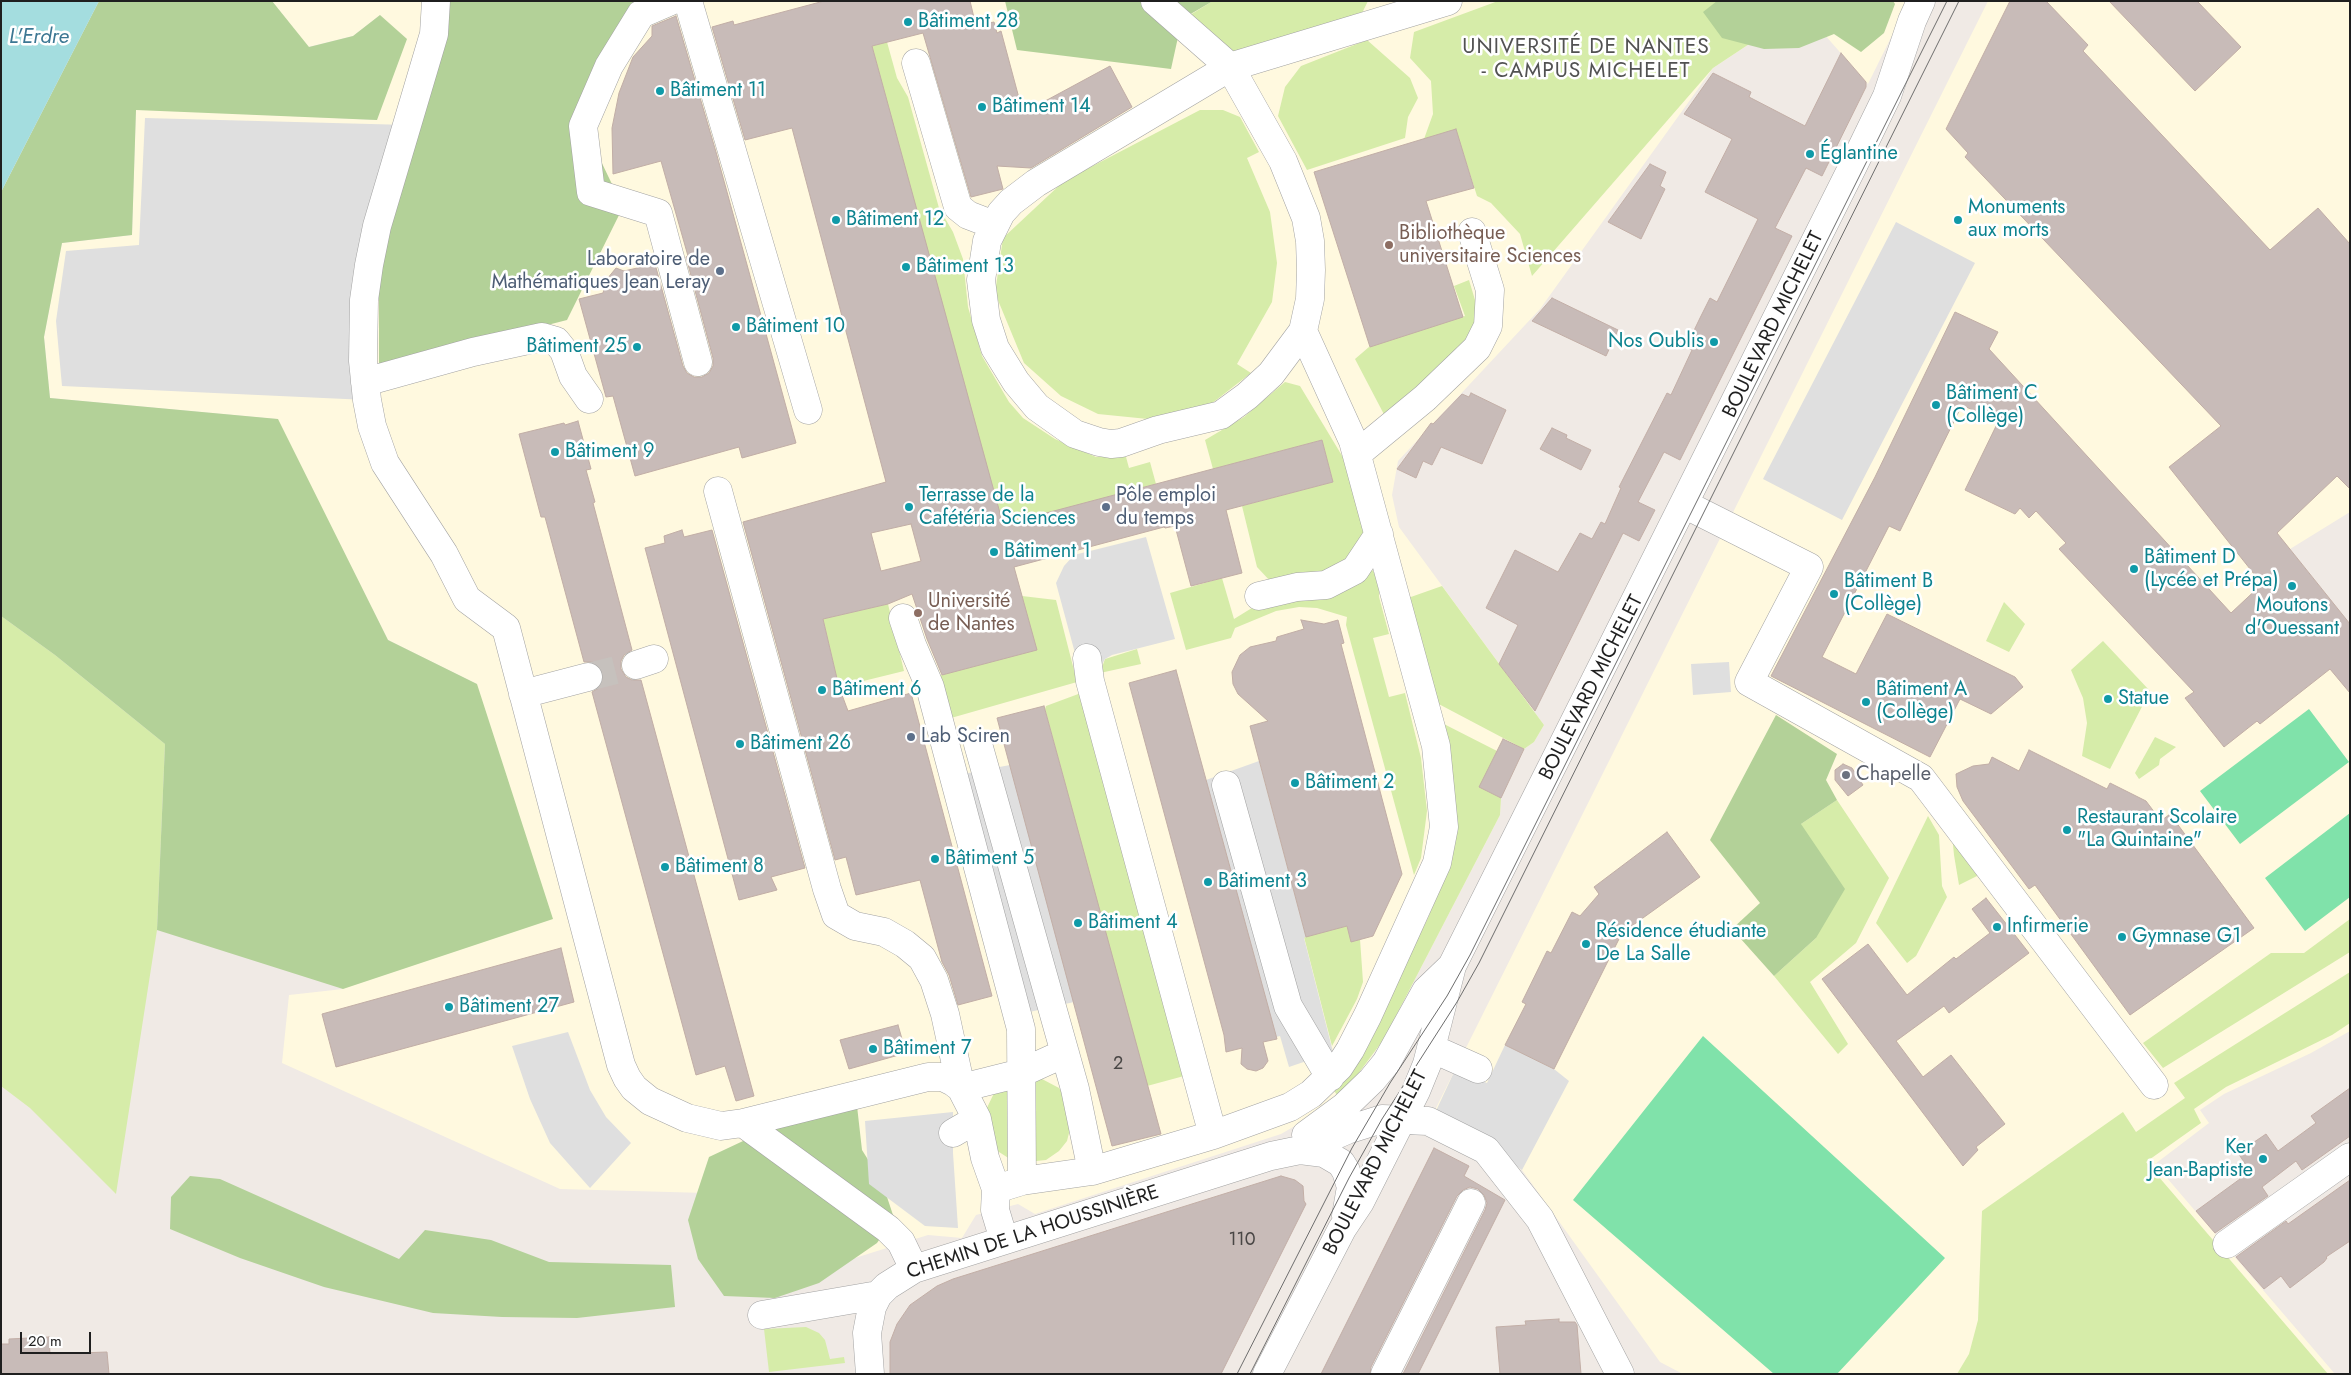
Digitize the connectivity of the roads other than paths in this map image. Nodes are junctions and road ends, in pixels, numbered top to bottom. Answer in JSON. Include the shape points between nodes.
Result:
{"nodes":[{"id":1,"x":436,"y":1,"type":"edge"},
{"id":2,"x":670,"y":1,"type":"edge"},
{"id":3,"x":688,"y":1,"type":"edge"},
{"id":4,"x":1155,"y":1,"type":"edge"},
{"id":5,"x":1448,"y":1,"type":"edge"},
{"id":6,"x":1921,"y":1,"type":"edge"},
{"id":7,"x":916,"y":63,"type":"dead end"},
{"id":8,"x":1230,"y":67,"type":"junction"},
{"id":9,"x":994,"y":226,"type":"junction"},
{"id":10,"x":1472,"y":232,"type":"dead end"},
{"id":11,"x":1304,"y":331,"type":"junction"},
{"id":12,"x":698,"y":362,"type":"dead end"},
{"id":13,"x":365,"y":382,"type":"junction"},
{"id":14,"x":589,"y":399,"type":"dead end"},
{"id":15,"x":808,"y":410,"type":"dead end"},
{"id":16,"x":1357,"y":454,"type":"junction"},
{"id":17,"x":718,"y":491,"type":"dead end"},
{"id":18,"x":1684,"y":504,"type":"junction"},
{"id":19,"x":1379,"y":534,"type":"junction"},
{"id":20,"x":1259,"y":596,"type":"dead end"},
{"id":21,"x":903,"y":618,"type":"dead end"},
{"id":22,"x":1087,"y":658,"type":"dead end"},
{"id":23,"x":588,"y":677,"type":"tunnel mouth"},
{"id":24,"x":523,"y":694,"type":"junction"},
{"id":25,"x":978,"y":744,"type":"dead end"},
{"id":26,"x":1226,"y":785,"type":"dead end"},
{"id":27,"x":1452,"y":966,"type":"junction"},
{"id":28,"x":1432,"y":1048,"type":"junction"},
{"id":29,"x":1065,"y":1053,"type":"junction"},
{"id":30,"x":1478,"y":1069,"type":"dead end"},
{"id":31,"x":1021,"y":1073,"type":"junction"},
{"id":32,"x":1330,"y":1077,"type":"junction"},
{"id":33,"x":2154,"y":1085,"type":"dead end"},
{"id":34,"x":961,"y":1088,"type":"junction"},
{"id":35,"x":977,"y":1119,"type":"junction"},
{"id":36,"x":1402,"y":1119,"type":"junction"},
{"id":37,"x":743,"y":1123,"type":"junction"},
{"id":38,"x":953,"y":1133,"type":"dead end"},
{"id":39,"x":1213,"y":1135,"type":"junction"},
{"id":40,"x":1300,"y":1150,"type":"junction"},
{"id":41,"x":1271,"y":1156,"type":"junction"},
{"id":42,"x":2350,"y":1157,"type":"edge"},
{"id":43,"x":1092,"y":1170,"type":"junction"},
{"id":44,"x":1009,"y":1185,"type":"junction"},
{"id":45,"x":1470,"y":1202,"type":"dead end"},
{"id":46,"x":1342,"y":1229,"type":"junction"},
{"id":47,"x":1004,"y":1240,"type":"junction"},
{"id":48,"x":2227,"y":1244,"type":"dead end"},
{"id":49,"x":914,"y":1269,"type":"junction"},
{"id":50,"x":878,"y":1295,"type":"junction"},
{"id":51,"x":762,"y":1315,"type":"dead end"},
{"id":52,"x":870,"y":1374,"type":"edge"},
{"id":53,"x":1267,"y":1374,"type":"edge"},
{"id":54,"x":1385,"y":1374,"type":"edge"},
{"id":55,"x":1620,"y":1374,"type":"edge"}],
"edges":[{"from":1,"to":13,"type":"street","via":[[434,34],[377,226],[364,300]]},
{"from":2,"to":12,"type":"street","via":[[642,14],[609,66],[583,126],[591,192],[658,213]]},
{"from":3,"to":15,"type":"street"},
{"from":4,"to":8,"type":"street"},
{"from":5,"to":8,"type":"street"},
{"from":6,"to":18,"type":"street","name":"BOULEVARD MICHELET","via":[[1886,96]]},
{"from":7,"to":9,"type":"street","via":[[958,206],[968,215]]},
{"from":8,"to":9,"type":"street","via":[[1036,183],[1011,202]]},
{"from":8,"to":11,"type":"street","via":[[1283,160],[1306,218],[1311,270]]},
{"from":9,"to":11,"type":"street","via":[[987,241],[981,280],[986,320],[995,348],[1016,382],[1037,407],[1076,434],[1099,442],[1121,443],[1145,433],[1221,414],[1271,374]]},
{"from":10,"to":16,"type":"street","via":[[1490,290],[1488,326],[1477,348],[1425,398]]},
{"from":11,"to":16,"type":"street"},
{"from":13,"to":14,"type":"street","via":[[542,337],[556,341],[564,350],[573,376]]},
{"from":13,"to":24,"type":"street","via":[[372,426],[385,463],[444,554],[467,599],[506,628]]},
{"from":16,"to":19,"type":"street"},
{"from":17,"to":34,"type":"street","via":[[836,915],[855,926],[884,932],[922,958],[934,980],[945,1014]]},
{"from":18,"to":27,"type":"street","name":"BOULEVARD MICHELET"},
{"from":18,"to":33,"type":"street","via":[[1809,566],[1749,682],[1921,778]]},
{"from":19,"to":20,"type":"street","via":[[1355,570],[1326,585],[1298,587]]},
{"from":19,"to":32,"type":"street","via":[[1436,746],[1444,827],[1437,863],[1412,919],[1359,1033]]},
{"from":21,"to":31,"type":"street","via":[[930,686],[1021,1029]]},
{"from":22,"to":39,"type":"street","via":[[1090,682]]},
{"from":23,"to":24,"type":"street"},
{"from":24,"to":37,"type":"street","via":[[627,1078],[650,1101],[688,1118],[721,1126]]},
{"from":25,"to":29,"type":"street"},
{"from":26,"to":32,"type":"street","via":[[1288,1006]]},
{"from":27,"to":28,"type":"street","name":"BOULEVARD MICHELET"},
{"from":27,"to":41,"type":"street","name":"CHEMIN DE LA HOUSSINIÈRE","via":[[1426,991],[1386,1063],[1360,1093],[1309,1134]]},
{"from":28,"to":30,"type":"street"},
{"from":28,"to":36,"type":"street","name":"BOULEVARD MICHELET"},
{"from":29,"to":31,"type":"street"},
{"from":29,"to":43,"type":"street"},
{"from":31,"to":34,"type":"street"},
{"from":31,"to":44,"type":"street"},
{"from":32,"to":39,"type":"street","via":[[1311,1094],[1290,1106]]},
{"from":34,"to":35,"type":"street"},
{"from":34,"to":37,"type":"street","via":[[942,1077],[928,1077]]},
{"from":35,"to":38,"type":"street"},
{"from":35,"to":44,"type":"street","via":[[985,1158]]},
{"from":36,"to":40,"type":"street","name":"CHEMIN DE LA HOUSSINIÈRE","via":[[1382,1118]]},
{"from":36,"to":46,"type":"street","name":"BOULEVARD MICHELET","via":[[1360,1202]]},
{"from":36,"to":55,"type":"street","name":"CHEMIN DE LA HOUSSINIÈRE","via":[[1428,1121],[1486,1150],[1540,1219]]},
{"from":37,"to":49,"type":"street","via":[[888,1229],[901,1242]]},
{"from":39,"to":43,"type":"street"},
{"from":40,"to":41,"type":"street","name":"CHEMIN DE LA HOUSSINIÈRE"},
{"from":40,"to":46,"type":"street","name":"CHEMIN DE LA HOUSSINIÈRE","via":[[1315,1150],[1332,1156],[1346,1171],[1351,1197]]},
{"from":41,"to":47,"type":"street","name":"CHEMIN DE LA HOUSSINIÈRE"},
{"from":42,"to":48,"type":"street"},
{"from":43,"to":44,"type":"street"},
{"from":44,"to":47,"type":"street","via":[[995,1210]]},
{"from":45,"to":54,"type":"street"},
{"from":46,"to":53,"type":"street","name":"BOULEVARD MICHELET"},
{"from":47,"to":49,"type":"street","name":"CHEMIN DE LA HOUSSINIÈRE"},
{"from":49,"to":50,"type":"street","name":"CHEMIN DE LA HOUSSINIÈRE"},
{"from":50,"to":51,"type":"street"},
{"from":50,"to":52,"type":"street","via":[[867,1333]]}]}
